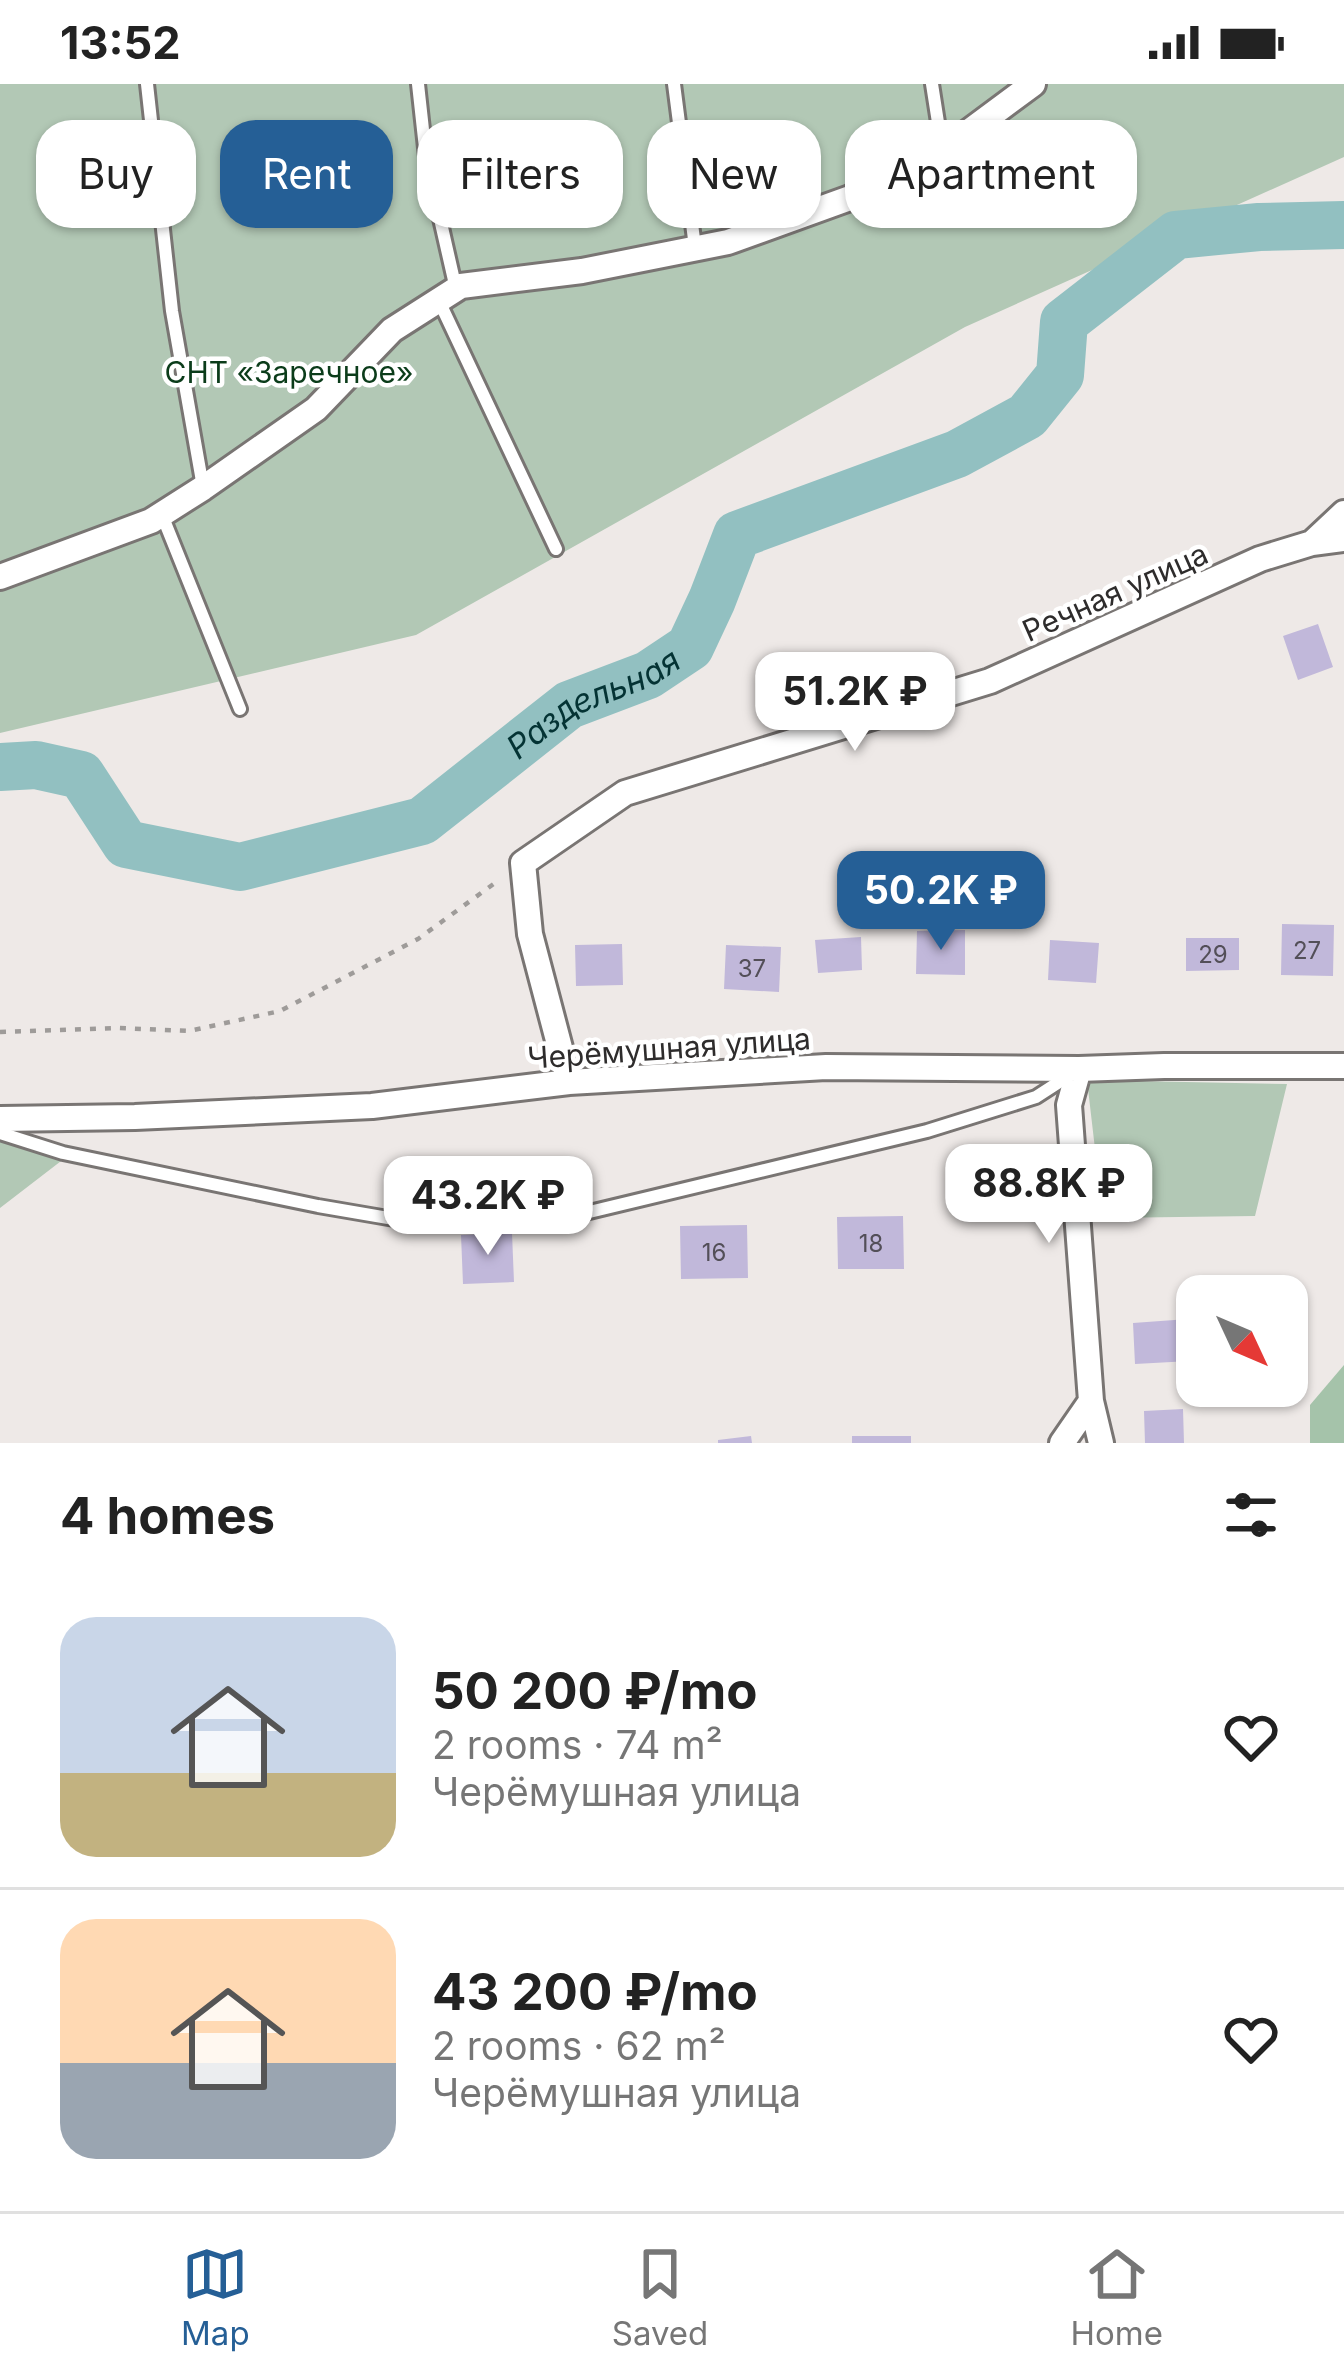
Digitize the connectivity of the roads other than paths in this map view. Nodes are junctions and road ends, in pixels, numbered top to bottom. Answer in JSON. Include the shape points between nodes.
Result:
{"nodes":[{"id":1,"x":147,"y":84,"type":"edge"},
{"id":2,"x":418,"y":84,"type":"edge"},
{"id":3,"x":674,"y":84,"type":"edge"},
{"id":4,"x":932,"y":84,"type":"edge"},
{"id":5,"x":1034,"y":84,"type":"edge"},
{"id":6,"x":937,"y":120,"type":"edge"},
{"id":7,"x":984,"y":120,"type":"edge"},
{"id":8,"x":845,"y":200,"type":"edge"},
{"id":9,"x":695,"y":249,"type":"junction"},
{"id":10,"x":447,"y":295,"type":"junction"},
{"id":11,"x":203,"y":488,"type":"junction"},
{"id":12,"x":1344,"y":513,"type":"edge"},
{"id":13,"x":161,"y":514,"type":"junction"},
{"id":14,"x":1344,"y":539,"type":"edge"},
{"id":15,"x":1312,"y":543,"type":"junction"},
{"id":16,"x":556,"y":548,"type":"dead end"},
{"id":17,"x":0,"y":577,"type":"edge"},
{"id":18,"x":240,"y":709,"type":"dead end"},
{"id":19,"x":1344,"y":1066,"type":"edge"},
{"id":20,"x":1079,"y":1069,"type":"junction"},
{"id":21,"x":568,"y":1082,"type":"junction"},
{"id":22,"x":0,"y":1119,"type":"edge"},
{"id":23,"x":0,"y":1133,"type":"edge"},
{"id":24,"x":1091,"y":1400,"type":"junction"},
{"id":25,"x":1061,"y":1443,"type":"edge"},
{"id":26,"x":1101,"y":1443,"type":"edge"}],
"edges":[{"from":1,"to":11,"type":"lane","via":[[172,311]]},
{"from":2,"to":10,"type":"lane"},
{"from":3,"to":9,"type":"lane"},
{"from":4,"to":6,"type":"lane"},
{"from":5,"to":7,"type":"street"},
{"from":8,"to":9,"type":"street"},
{"from":9,"to":10,"type":"street","via":[[461,286]]},
{"from":10,"to":11,"type":"street","via":[[392,330],[316,409]]},
{"from":10,"to":16,"type":"lane"},
{"from":11,"to":13,"type":"street"},
{"from":12,"to":15,"type":"street"},
{"from":13,"to":17,"type":"street"},
{"from":13,"to":18,"type":"lane"},
{"from":14,"to":15,"type":"street","name":"Речная улица"},
{"from":15,"to":21,"type":"street","name":"Речная улица","via":[[990,681],[625,793],[523,863],[530,934]]},
{"from":19,"to":20,"type":"street","name":"Черёмушная улица"},
{"from":20,"to":21,"type":"street","name":"Черёмушная улица","via":[[826,1067]]},
{"from":20,"to":23,"type":"lane","via":[[1036,1097],[927,1131],[556,1220],[429,1225],[63,1153]]},
{"from":20,"to":24,"type":"street","via":[[1069,1105]]},
{"from":21,"to":22,"type":"street","name":"Черёмушная улица","via":[[372,1106]]},
{"from":24,"to":25,"type":"street"},
{"from":24,"to":26,"type":"street"}]}
